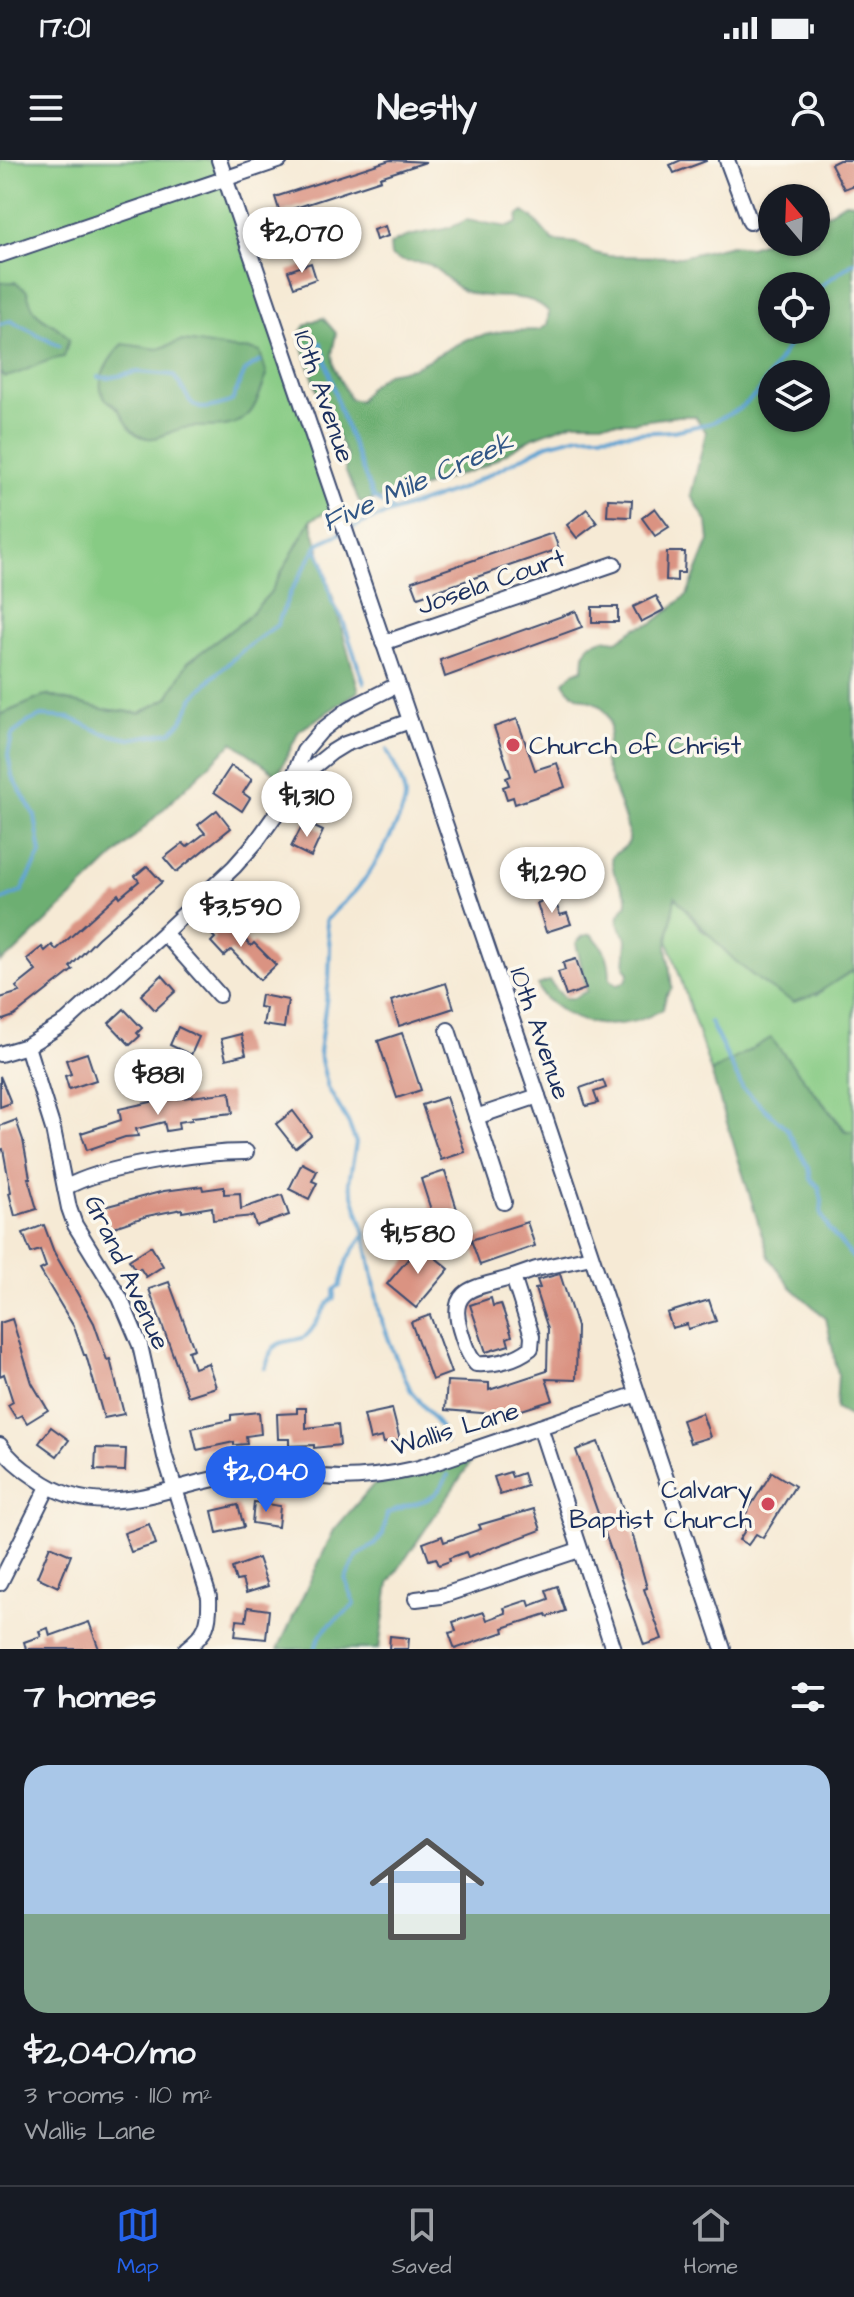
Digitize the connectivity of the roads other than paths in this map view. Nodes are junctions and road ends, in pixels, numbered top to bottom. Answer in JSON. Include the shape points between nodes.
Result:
{"nodes":[{"id":1,"x":219,"y":160,"type":"edge"},
{"id":2,"x":280,"y":160,"type":"edge"},
{"id":3,"x":727,"y":160,"type":"edge"},
{"id":4,"x":226,"y":179,"type":"junction"},
{"id":5,"x":750,"y":222,"type":"dead end"},
{"id":6,"x":0,"y":255,"type":"edge"},
{"id":7,"x":614,"y":564,"type":"dead end"},
{"id":8,"x":383,"y":643,"type":"junction"},
{"id":9,"x":397,"y":685,"type":"junction"},
{"id":10,"x":410,"y":721,"type":"junction"},
{"id":11,"x":289,"y":787,"type":"junction"},
{"id":12,"x":164,"y":933,"type":"junction"},
{"id":13,"x":219,"y":995,"type":"dead end"},
{"id":14,"x":448,"y":1030,"type":"dead end"},
{"id":15,"x":27,"y":1046,"type":"junction"},
{"id":16,"x":0,"y":1054,"type":"edge"},
{"id":17,"x":538,"y":1096,"type":"junction"},
{"id":18,"x":476,"y":1117,"type":"junction"},
{"id":19,"x":246,"y":1152,"type":"dead end"},
{"id":20,"x":65,"y":1188,"type":"junction"},
{"id":21,"x":504,"y":1202,"type":"dead end"},
{"id":22,"x":591,"y":1257,"type":"junction"},
{"id":23,"x":513,"y":1277,"type":"junction"},
{"id":24,"x":637,"y":1394,"type":"junction"},
{"id":25,"x":540,"y":1427,"type":"junction"},
{"id":26,"x":0,"y":1445,"type":"edge"},
{"id":27,"x":48,"y":1487,"type":"junction"},
{"id":28,"x":176,"y":1489,"type":"junction"},
{"id":29,"x":579,"y":1550,"type":"junction"},
{"id":30,"x":0,"y":1583,"type":"edge"},
{"id":31,"x":416,"y":1599,"type":"dead end"},
{"id":32,"x":186,"y":1649,"type":"edge"},
{"id":33,"x":613,"y":1649,"type":"edge"},
{"id":34,"x":723,"y":1649,"type":"edge"}],
"edges":[{"from":1,"to":4,"type":"street","name":"10th Avenue"},
{"from":2,"to":4,"type":"street"},
{"from":3,"to":5,"type":"street"},
{"from":4,"to":6,"type":"street"},
{"from":4,"to":8,"type":"street","name":"10th Avenue"},
{"from":7,"to":8,"type":"street","name":"Josela Court"},
{"from":8,"to":9,"type":"street","name":"10th Avenue"},
{"from":9,"to":10,"type":"street","name":"10th Avenue"},
{"from":9,"to":11,"type":"street","via":[[349,709],[321,731],[304,751]]},
{"from":10,"to":11,"type":"street","via":[[345,744]]},
{"from":10,"to":17,"type":"street","name":"10th Avenue"},
{"from":11,"to":12,"type":"street","via":[[256,842]]},
{"from":12,"to":13,"type":"street"},
{"from":12,"to":15,"type":"street","via":[[66,1022]]},
{"from":14,"to":18,"type":"street"},
{"from":15,"to":16,"type":"street"},
{"from":15,"to":20,"type":"street","name":"Grand Avenue"},
{"from":17,"to":18,"type":"street"},
{"from":17,"to":22,"type":"street","name":"10th Avenue"},
{"from":18,"to":21,"type":"street"},
{"from":19,"to":20,"type":"street","via":[[144,1164]]},
{"from":20,"to":28,"type":"street","name":"Grand Avenue","via":[[75,1225],[120,1298],[140,1345]]},
{"from":22,"to":23,"type":"street"},
{"from":22,"to":24,"type":"street","name":"10th Avenue"},
{"from":23,"to":23,"type":"street","via":[[531,1348],[511,1359],[476,1364],[455,1313],[456,1301]]},
{"from":24,"to":25,"type":"street","name":"Wallis Lane"},
{"from":24,"to":34,"type":"street","name":"10th Avenue"},
{"from":25,"to":28,"type":"street","name":"Wallis Lane","via":[[395,1473],[339,1478],[243,1474]]},
{"from":25,"to":29,"type":"street"},
{"from":26,"to":27,"type":"street"},
{"from":27,"to":28,"type":"street","name":"Wallis Lane","via":[[100,1501],[130,1501]]},
{"from":27,"to":30,"type":"street"},
{"from":28,"to":32,"type":"street","name":"Grand Avenue","via":[[209,1597],[210,1619],[200,1638]]},
{"from":29,"to":31,"type":"street","via":[[441,1596]]},
{"from":29,"to":33,"type":"street"}]}
